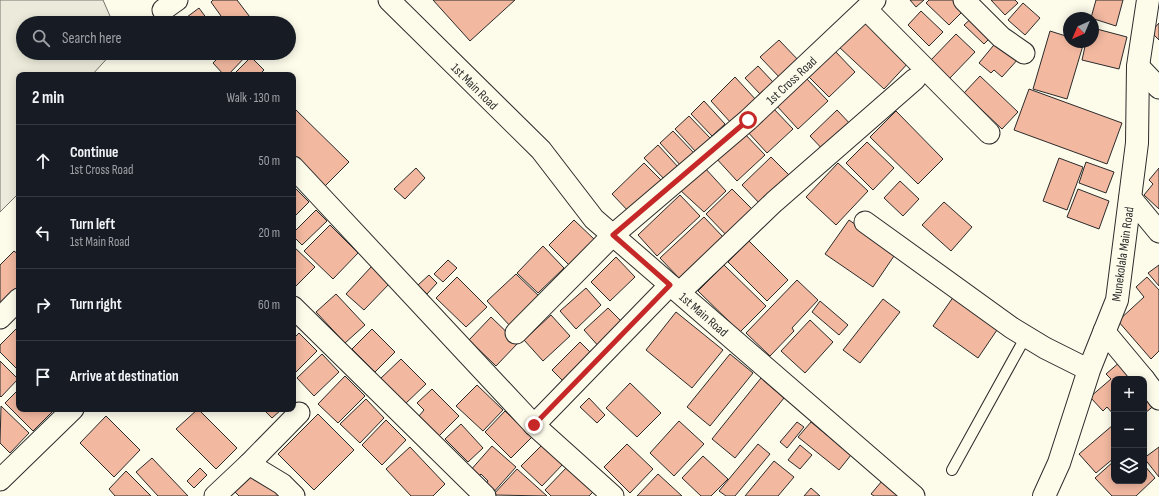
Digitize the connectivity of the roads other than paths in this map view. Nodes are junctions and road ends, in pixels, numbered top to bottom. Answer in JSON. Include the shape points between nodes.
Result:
{"nodes":[{"id":1,"x":389,"y":0,"type":"edge"},
{"id":2,"x":964,"y":0,"type":"edge"},
{"id":3,"x":1148,"y":0,"type":"edge"},
{"id":4,"x":871,"y":4,"type":"edge"},
{"id":5,"x":1024,"y":53,"type":"dead end"},
{"id":6,"x":1138,"y":66,"type":"junction"},
{"id":7,"x":915,"y":79,"type":"dead end"},
{"id":8,"x":1159,"y":88,"type":"edge"},
{"id":9,"x":989,"y":133,"type":"dead end"},
{"id":10,"x":296,"y":170,"type":"edge"},
{"id":11,"x":1130,"y":197,"type":"junction"},
{"id":12,"x":865,"y":222,"type":"dead end"},
{"id":13,"x":1159,"y":232,"type":"edge"},
{"id":14,"x":613,"y":235,"type":"junction"},
{"id":15,"x":675,"y":288,"type":"junction"},
{"id":16,"x":16,"y":302,"type":"edge"},
{"id":17,"x":296,"y":310,"type":"edge"},
{"id":18,"x":0,"y":318,"type":"edge"},
{"id":19,"x":1104,"y":331,"type":"junction"},
{"id":20,"x":516,"y":333,"type":"dead end"},
{"id":21,"x":1026,"y":336,"type":"junction"},
{"id":22,"x":1089,"y":370,"type":"junction"},
{"id":23,"x":1148,"y":378,"type":"edge"},
{"id":24,"x":1159,"y":399,"type":"edge"},
{"id":25,"x":70,"y":412,"type":"edge"},
{"id":26,"x":299,"y":413,"type":"dead end"},
{"id":27,"x":534,"y":425,"type":"junction"},
{"id":28,"x":249,"y":464,"type":"junction"},
{"id":29,"x":952,"y":470,"type":"dead end"},
{"id":30,"x":0,"y":480,"type":"edge"},
{"id":31,"x":215,"y":496,"type":"edge"},
{"id":32,"x":294,"y":496,"type":"edge"},
{"id":33,"x":485,"y":496,"type":"edge"},
{"id":34,"x":612,"y":496,"type":"edge"},
{"id":35,"x":914,"y":496,"type":"edge"},
{"id":36,"x":1044,"y":496,"type":"edge"}],
"edges":[{"from":1,"to":14,"type":"street","name":"1st Main Road","via":[[541,150],[594,219]]},
{"from":2,"to":5,"type":"street","via":[[1001,37]]},
{"from":3,"to":6,"type":"street","name":"Munekolala Main Road"},
{"from":4,"to":9,"type":"street"},
{"from":4,"to":14,"type":"street","name":"1st Cross Road","via":[[748,120]]},
{"from":6,"to":8,"type":"street"},
{"from":6,"to":11,"type":"street","name":"Munekolala Main Road","via":[[1137,143]]},
{"from":7,"to":15,"type":"street"},
{"from":10,"to":27,"type":"street"},
{"from":11,"to":13,"type":"street"},
{"from":11,"to":19,"type":"street","name":"Munekolala Main Road","via":[[1117,300]]},
{"from":12,"to":21,"type":"street","via":[[984,309]]},
{"from":14,"to":15,"type":"street","name":"1st Main Road"},
{"from":14,"to":20,"type":"street","name":"1st Cross Road"},
{"from":15,"to":27,"type":"street"},
{"from":15,"to":35,"type":"street","name":"1st Main Road"},
{"from":16,"to":18,"type":"street"},
{"from":17,"to":33,"type":"street"},
{"from":19,"to":22,"type":"street","name":"Munekolala Main Road"},
{"from":19,"to":23,"type":"street"},
{"from":21,"to":22,"type":"street"},
{"from":21,"to":29,"type":"lane"},
{"from":22,"to":36,"type":"street","name":"Munekolala Main Road","via":[[1059,463]]},
{"from":23,"to":24,"type":"street"},
{"from":25,"to":30,"type":"street"},
{"from":26,"to":28,"type":"street"},
{"from":27,"to":34,"type":"street"},
{"from":28,"to":31,"type":"street"},
{"from":28,"to":32,"type":"street","via":[[282,484]]}]}
